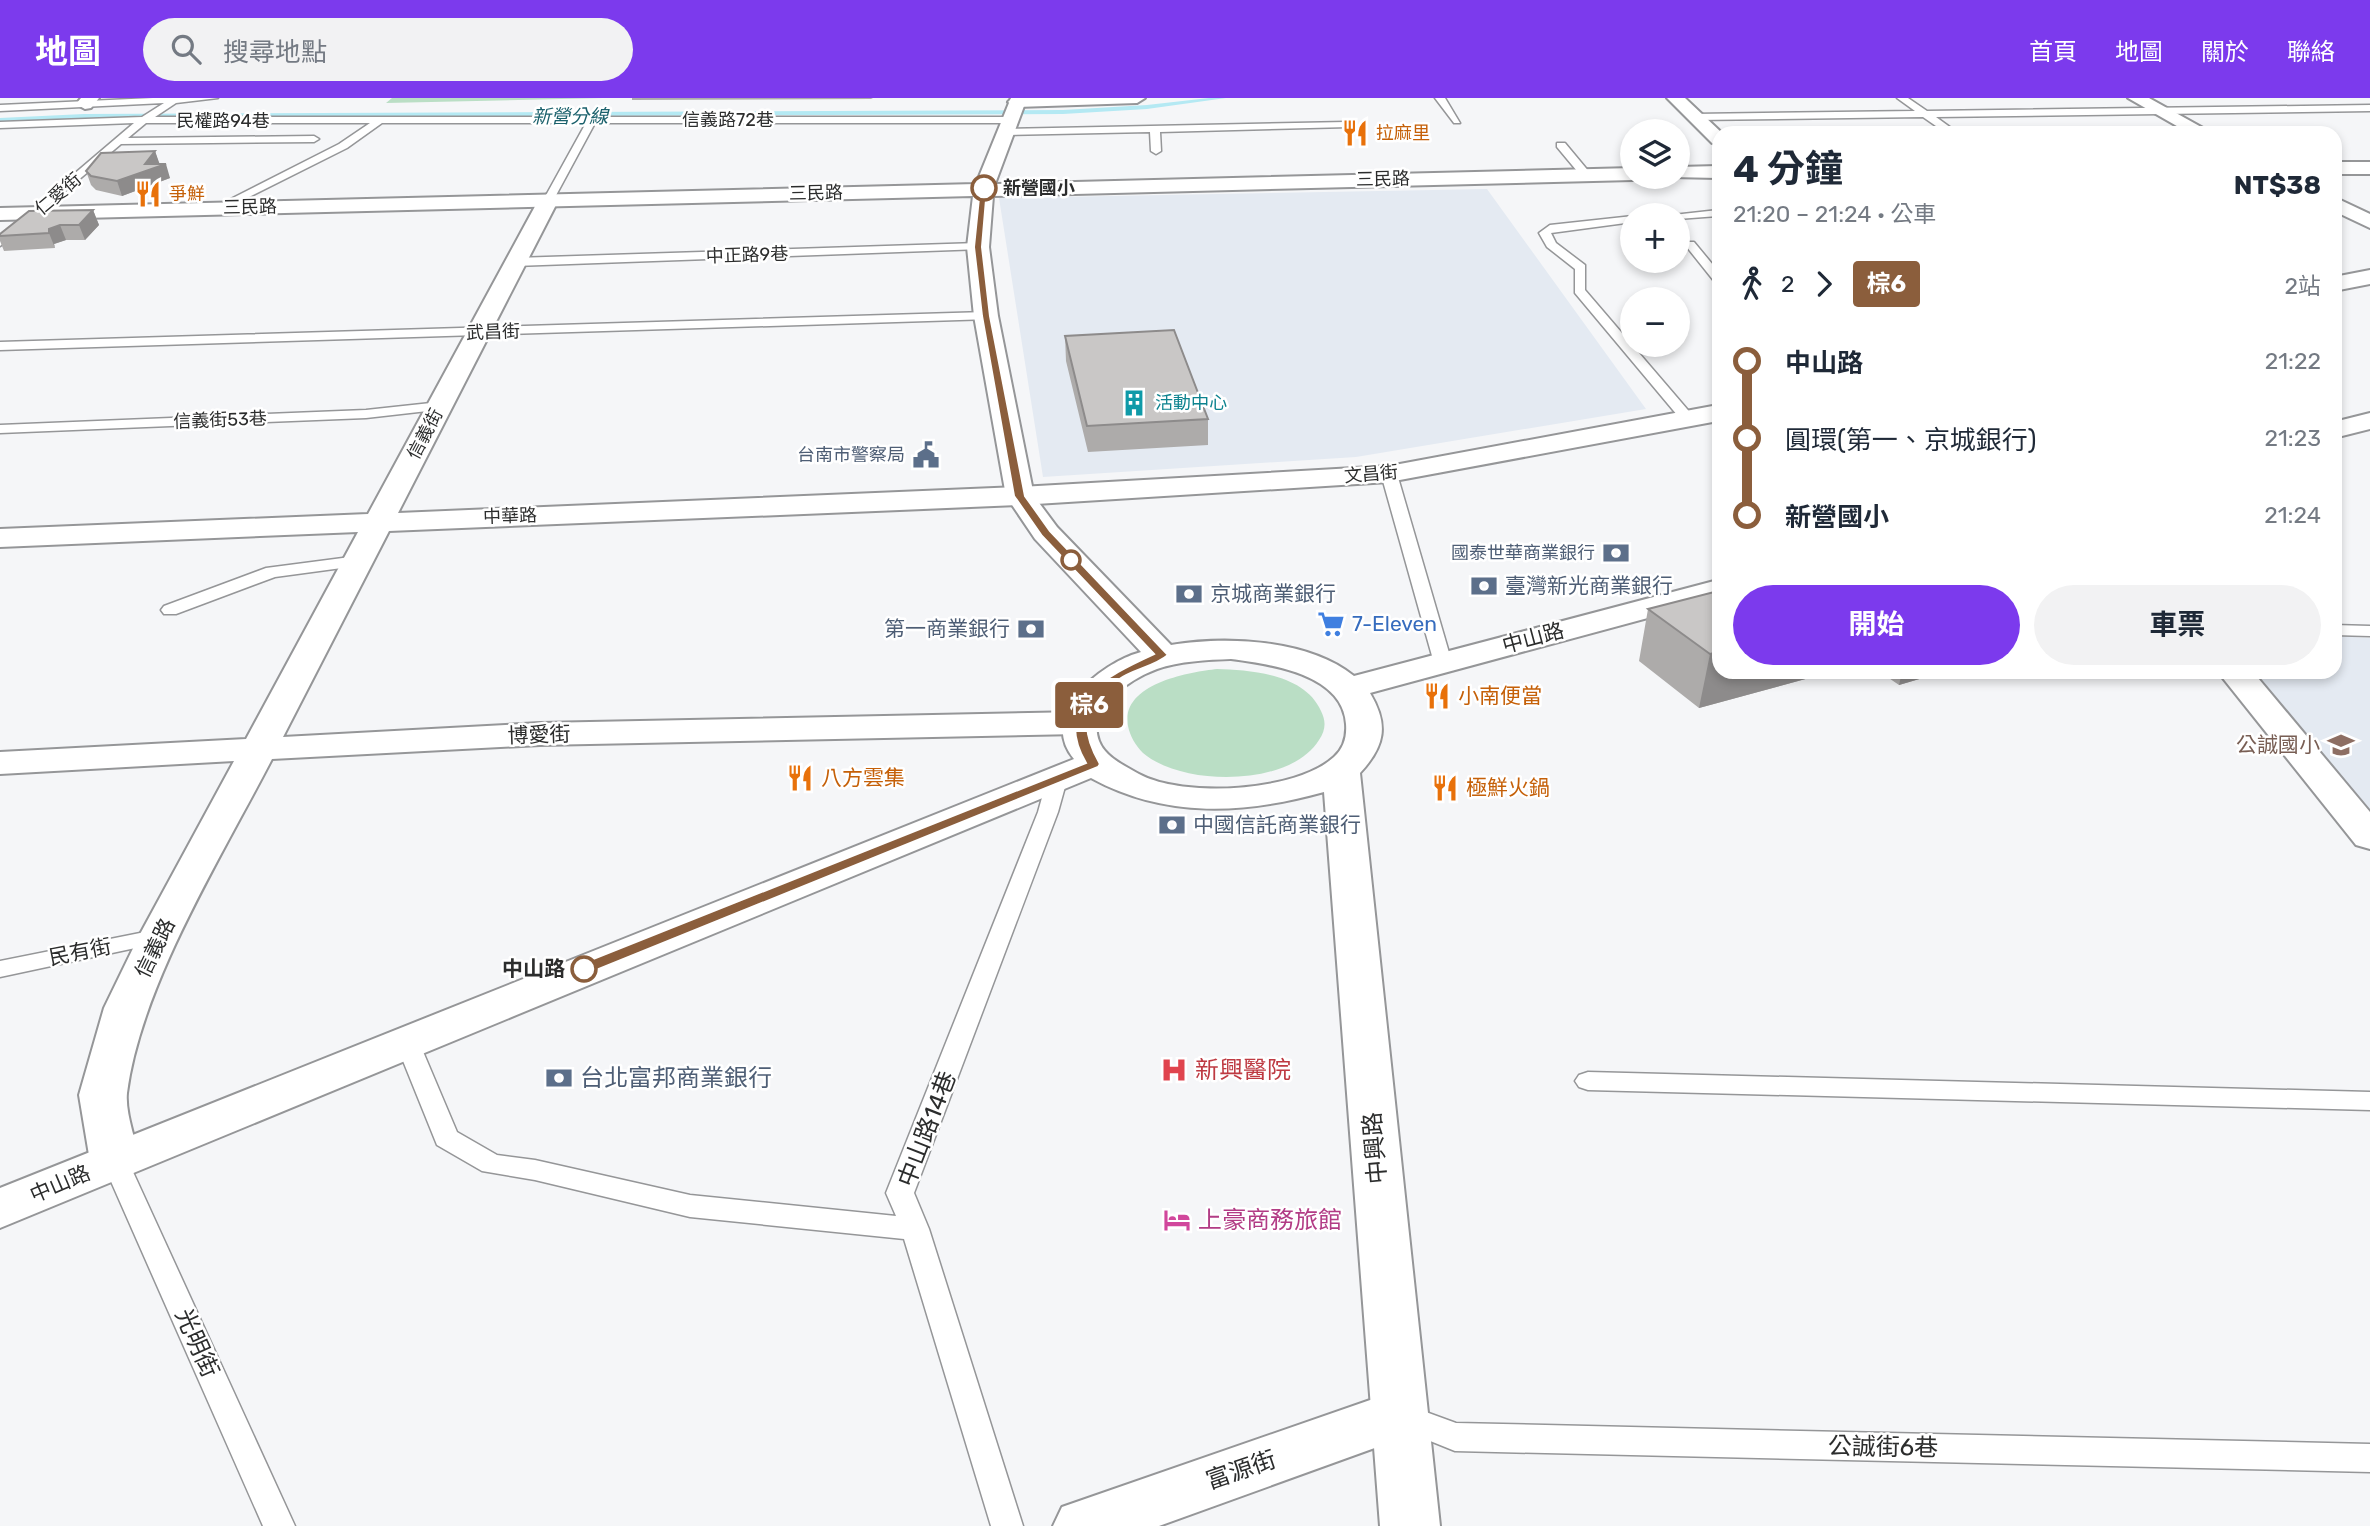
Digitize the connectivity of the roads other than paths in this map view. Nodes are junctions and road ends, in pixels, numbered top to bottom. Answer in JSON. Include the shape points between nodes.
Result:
{"nodes":[{"id":1,"x":213,"y":98,"type":"edge"},
{"id":2,"x":1137,"y":98,"type":"edge"},
{"id":3,"x":1440,"y":98,"type":"edge"},
{"id":4,"x":1675,"y":98,"type":"edge"},
{"id":5,"x":1902,"y":98,"type":"edge"},
{"id":6,"x":2136,"y":98,"type":"edge"},
{"id":7,"x":88,"y":101,"type":"edge"},
{"id":8,"x":167,"y":105,"type":"junction"},
{"id":9,"x":0,"y":108,"type":"edge"},
{"id":10,"x":2370,"y":108,"type":"edge"},
{"id":11,"x":2160,"y":111,"type":"junction"},
{"id":12,"x":1013,"y":112,"type":"edge"},
{"id":13,"x":1926,"y":114,"type":"junction"},
{"id":14,"x":1695,"y":117,"type":"junction"},
{"id":15,"x":144,"y":119,"type":"junction"},
{"id":16,"x":380,"y":120,"type":"junction"},
{"id":17,"x":446,"y":120,"type":"joint"},
{"id":18,"x":592,"y":120,"type":"junction"},
{"id":19,"x":1457,"y":121,"type":"dead end"},
{"id":20,"x":0,"y":125,"type":"edge"},
{"id":21,"x":1346,"y":125,"type":"dead end"},
{"id":22,"x":1943,"y":126,"type":"edge"},
{"id":23,"x":2189,"y":126,"type":"edge"},
{"id":24,"x":1155,"y":129,"type":"junction"},
{"id":25,"x":1712,"y":133,"type":"edge"},
{"id":26,"x":314,"y":139,"type":"dead end"},
{"id":27,"x":122,"y":141,"type":"junction"},
{"id":28,"x":1561,"y":145,"type":"dead end"},
{"id":29,"x":1156,"y":151,"type":"dead end"},
{"id":30,"x":2342,"y":168,"type":"edge"},
{"id":31,"x":2370,"y":168,"type":"edge"},
{"id":32,"x":1712,"y":172,"type":"edge"},
{"id":33,"x":1690,"y":173,"type":"edge"},
{"id":34,"x":1620,"y":174,"type":"edge"},
{"id":35,"x":1586,"y":175,"type":"junction"},
{"id":36,"x":984,"y":188,"type":"junction"},
{"id":37,"x":549,"y":199,"type":"junction"},
{"id":38,"x":2342,"y":207,"type":"edge"},
{"id":39,"x":221,"y":208,"type":"junction"},
{"id":40,"x":35,"y":213,"type":"junction"},
{"id":41,"x":1712,"y":213,"type":"edge"},
{"id":42,"x":0,"y":214,"type":"edge"},
{"id":43,"x":1690,"y":215,"type":"edge"},
{"id":44,"x":1620,"y":220,"type":"edge"},
{"id":45,"x":2370,"y":222,"type":"edge"},
{"id":46,"x":0,"y":243,"type":"edge"},
{"id":47,"x":1690,"y":244,"type":"dead end"},
{"id":48,"x":978,"y":247,"type":"junction"},
{"id":49,"x":515,"y":262,"type":"junction"},
{"id":50,"x":1712,"y":271,"type":"edge"},
{"id":51,"x":2370,"y":277,"type":"edge"},
{"id":52,"x":2342,"y":282,"type":"edge"},
{"id":53,"x":986,"y":316,"type":"junction"},
{"id":54,"x":480,"y":332,"type":"junction"},
{"id":55,"x":0,"y":346,"type":"edge"},
{"id":56,"x":440,"y":406,"type":"junction"},
{"id":57,"x":1712,"y":414,"type":"edge"},
{"id":58,"x":1688,"y":419,"type":"junction"},
{"id":59,"x":2370,"y":421,"type":"edge"},
{"id":60,"x":2342,"y":428,"type":"edge"},
{"id":61,"x":0,"y":429,"type":"edge"},
{"id":62,"x":1389,"y":474,"type":"junction"},
{"id":63,"x":1020,"y":496,"type":"junction"},
{"id":64,"x":379,"y":521,"type":"junction"},
{"id":65,"x":0,"y":538,"type":"edge"},
{"id":66,"x":358,"y":561,"type":"junction"},
{"id":67,"x":1712,"y":591,"type":"edge"},
{"id":68,"x":170,"y":610,"type":"dead end"},
{"id":69,"x":2342,"y":630,"type":"edge"},
{"id":70,"x":2370,"y":631,"type":"edge"},
{"id":71,"x":1162,"y":655,"type":"junction"},
{"id":72,"x":1443,"y":663,"type":"junction"},
{"id":73,"x":2241,"y":679,"type":"edge"},
{"id":74,"x":1349,"y":688,"type":"junction"},
{"id":75,"x":1079,"y":723,"type":"junction"},
{"id":76,"x":259,"y":749,"type":"junction"},
{"id":77,"x":0,"y":763,"type":"edge"},
{"id":78,"x":1076,"y":770,"type":"junction"},
{"id":79,"x":1340,"y":770,"type":"junction"},
{"id":80,"x":2370,"y":837,"type":"edge"},
{"id":81,"x":160,"y":936,"type":"junction"},
{"id":82,"x":0,"y":968,"type":"edge"},
{"id":83,"x":407,"y":1041,"type":"junction"},
{"id":84,"x":1588,"y":1081,"type":"dead end"},
{"id":85,"x":2370,"y":1101,"type":"edge"},
{"id":86,"x":115,"y":1161,"type":"junction"},
{"id":87,"x":0,"y":1209,"type":"edge"},
{"id":88,"x":915,"y":1229,"type":"junction"},
{"id":89,"x":1399,"y":1415,"type":"junction"},
{"id":90,"x":2370,"y":1458,"type":"edge"},
{"id":91,"x":279,"y":1526,"type":"edge"},
{"id":92,"x":1007,"y":1526,"type":"edge"},
{"id":93,"x":1083,"y":1526,"type":"edge"},
{"id":94,"x":1410,"y":1526,"type":"edge"}],
"edges":[{"from":1,"to":8,"type":"lane"},
{"from":2,"to":12,"type":"street"},
{"from":3,"to":19,"type":"lane"},
{"from":4,"to":14,"type":"street"},
{"from":5,"to":13,"type":"lane"},
{"from":6,"to":11,"type":"street"},
{"from":7,"to":8,"type":"lane"},
{"from":7,"to":9,"type":"lane"},
{"from":8,"to":15,"type":"lane","name":"仁愛街"},
{"from":10,"to":11,"type":"lane"},
{"from":11,"to":13,"type":"lane"},
{"from":11,"to":23,"type":"street"},
{"from":12,"to":18,"type":"lane","name":"信義路72巷"},
{"from":12,"to":24,"type":"lane","name":"信義路72巷"},
{"from":12,"to":36,"type":"street"},
{"from":13,"to":14,"type":"lane"},
{"from":13,"to":22,"type":"lane"},
{"from":14,"to":25,"type":"street"},
{"from":15,"to":16,"type":"lane","name":"民權路94巷"},
{"from":15,"to":20,"type":"lane","name":"民權路94巷"},
{"from":15,"to":27,"type":"lane","name":"仁愛街"},
{"from":16,"to":17,"type":"lane","name":"民權路94巷"},
{"from":16,"to":39,"type":"lane","via":[[343,146]]},
{"from":17,"to":18,"type":"lane","name":"信義路72巷"},
{"from":18,"to":37,"type":"lane","name":"信義街"},
{"from":21,"to":24,"type":"lane","name":"信義路72巷"},
{"from":24,"to":29,"type":"lane"},
{"from":26,"to":27,"type":"lane"},
{"from":27,"to":40,"type":"lane","name":"仁愛街"},
{"from":28,"to":35,"type":"lane"},
{"from":30,"to":31,"type":"street"},
{"from":32,"to":33,"type":"street"},
{"from":34,"to":35,"type":"street","name":"三民路"},
{"from":35,"to":36,"type":"street","name":"三民路"},
{"from":36,"to":37,"type":"street","name":"三民路"},
{"from":36,"to":48,"type":"street"},
{"from":37,"to":39,"type":"street","name":"三民路"},
{"from":37,"to":49,"type":"street","name":"信義街"},
{"from":38,"to":45,"type":"street"},
{"from":39,"to":40,"type":"street","name":"三民路"},
{"from":40,"to":42,"type":"street","name":"三民路"},
{"from":40,"to":46,"type":"lane","name":"仁愛街"},
{"from":41,"to":43,"type":"lane"},
{"from":44,"to":58,"type":"lane","via":[[1550,228],[1545,233],[1551,245],[1581,268],[1579,290]]},
{"from":47,"to":50,"type":"lane"},
{"from":48,"to":49,"type":"lane","name":"中正路9巷"},
{"from":48,"to":53,"type":"street"},
{"from":49,"to":54,"type":"street","name":"信義街"},
{"from":51,"to":52,"type":"street"},
{"from":53,"to":54,"type":"lane","name":"武昌街"},
{"from":53,"to":63,"type":"street"},
{"from":54,"to":55,"type":"lane","name":"武昌街"},
{"from":54,"to":56,"type":"street","name":"信義街"},
{"from":56,"to":61,"type":"lane","name":"信義街53巷","via":[[366,414]]},
{"from":56,"to":64,"type":"street","name":"信義街"},
{"from":57,"to":58,"type":"street","name":"文昌街"},
{"from":58,"to":62,"type":"street","name":"文昌街"},
{"from":59,"to":60,"type":"street"},
{"from":62,"to":63,"type":"street","name":"文昌街"},
{"from":62,"to":72,"type":"lane"},
{"from":63,"to":64,"type":"street","name":"中華路"},
{"from":63,"to":71,"type":"street","via":[[1046,533]]},
{"from":64,"to":65,"type":"street","name":"中華路"},
{"from":64,"to":66,"type":"street","name":"信義街"},
{"from":66,"to":68,"type":"lane","via":[[272,572]]},
{"from":66,"to":76,"type":"street","name":"信義街"},
{"from":67,"to":72,"type":"street","name":"中山路"},
{"from":69,"to":70,"type":"lane"},
{"from":71,"to":74,"type":"street","via":[[1231,649],[1266,653],[1300,662]]},
{"from":71,"to":75,"type":"street","via":[[1114,677],[1087,706]]},
{"from":72,"to":74,"type":"street","name":"中山路"},
{"from":73,"to":80,"type":"street"},
{"from":74,"to":79,"type":"street","via":[[1362,705],[1366,723],[1363,742]]},
{"from":75,"to":76,"type":"street","name":"博愛街","via":[[540,734]]},
{"from":75,"to":78,"type":"street"},
{"from":76,"to":77,"type":"street","name":"博愛街"},
{"from":76,"to":81,"type":"street","name":"信義路"},
{"from":78,"to":79,"type":"street","via":[[1189,797],[1238,798],[1279,793]]},
{"from":78,"to":83,"type":"street","name":"中山路"},
{"from":78,"to":88,"type":"lane","name":"中山路14巷","via":[[1044,824],[900,1193]]},
{"from":79,"to":89,"type":"street","name":"中興路"},
{"from":81,"to":82,"type":"lane","name":"民有街"},
{"from":81,"to":86,"type":"street","name":"信義路","via":[[126,1008],[103,1094]]},
{"from":83,"to":86,"type":"street","name":"中山路"},
{"from":83,"to":88,"type":"lane","via":[[446,1138],[491,1164],[690,1206]]},
{"from":84,"to":85,"type":"lane"},
{"from":86,"to":87,"type":"street","name":"中山路"},
{"from":86,"to":91,"type":"lane","name":"光明街"},
{"from":88,"to":92,"type":"lane","name":"中山路14巷"},
{"from":89,"to":90,"type":"lane","name":"公誠街6巷","via":[[1455,1437]]},
{"from":89,"to":93,"type":"street","name":"富源街"},
{"from":89,"to":94,"type":"street","name":"中興路"}]}
